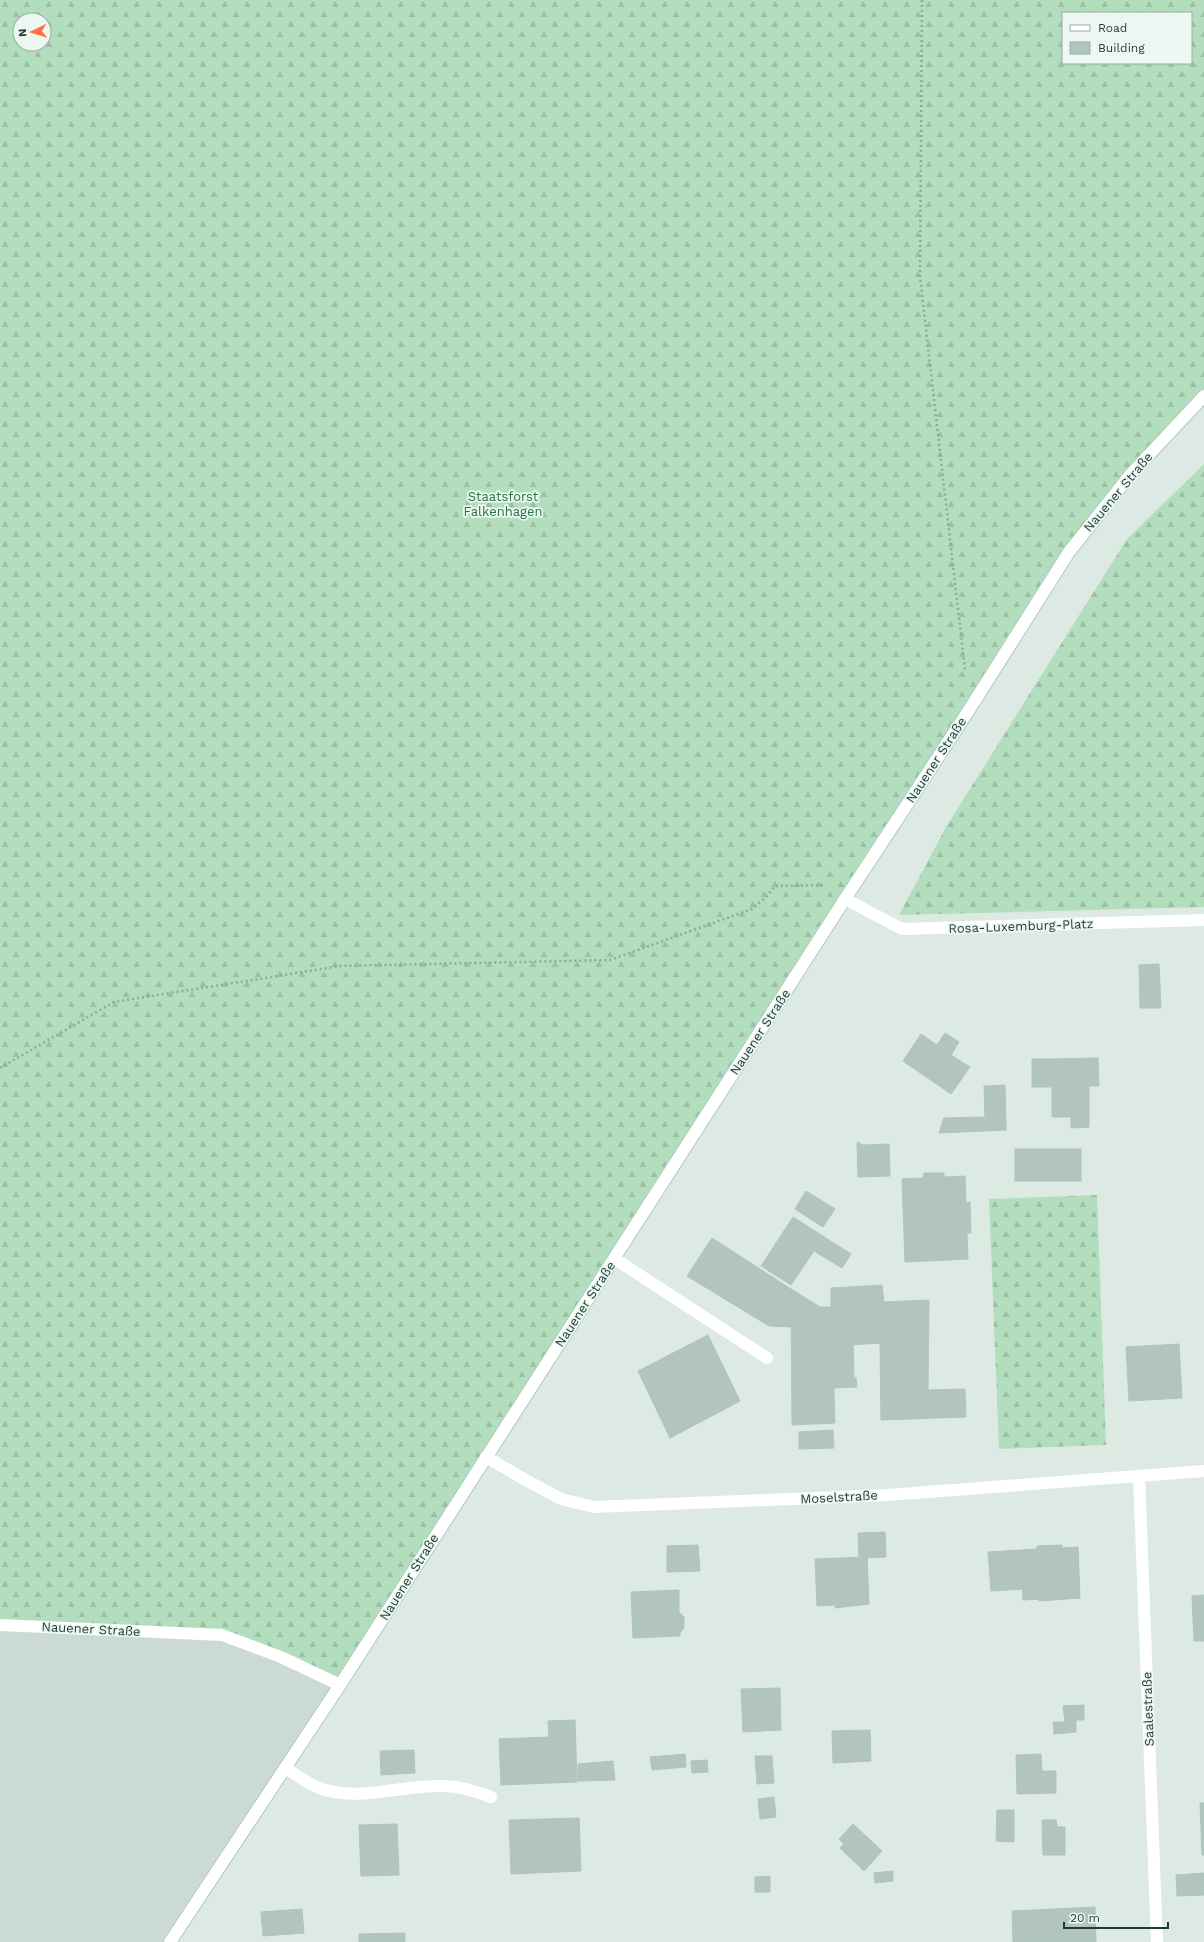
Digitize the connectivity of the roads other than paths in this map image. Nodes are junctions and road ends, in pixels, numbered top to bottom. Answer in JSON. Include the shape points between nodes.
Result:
{"nodes":[{"id":1,"x":1204,"y":396,"type":"edge"},
{"id":2,"x":847,"y":895,"type":"junction"},
{"id":3,"x":1204,"y":920,"type":"edge"},
{"id":4,"x":615,"y":1259,"type":"junction"},
{"id":5,"x":767,"y":1358,"type":"dead end"},
{"id":6,"x":486,"y":1457,"type":"junction"},
{"id":7,"x":1204,"y":1471,"type":"edge"},
{"id":8,"x":1139,"y":1476,"type":"junction"},
{"id":9,"x":0,"y":1625,"type":"edge"},
{"id":10,"x":340,"y":1685,"type":"junction"},
{"id":11,"x":285,"y":1768,"type":"junction"},
{"id":12,"x":491,"y":1797,"type":"dead end"},
{"id":13,"x":170,"y":1942,"type":"edge"},
{"id":14,"x":1157,"y":1942,"type":"edge"}],
"edges":[{"from":1,"to":2,"type":"main road","name":"Nauener Straße","via":[[1131,474],[1069,552]]},
{"from":2,"to":3,"type":"main road","name":"Rosa-Luxemburg-Platz","via":[[902,929]]},
{"from":2,"to":4,"type":"main road","name":"Nauener Straße"},
{"from":4,"to":5,"type":"main road"},
{"from":4,"to":6,"type":"main road","name":"Nauener Straße"},
{"from":6,"to":8,"type":"main road","name":"Moselstraße","via":[[561,1499],[594,1507],[888,1495]]},
{"from":6,"to":10,"type":"main road","name":"Nauener Straße"},
{"from":7,"to":8,"type":"main road","name":"Moselstraße"},
{"from":8,"to":14,"type":"main road","name":"Saalestraße"},
{"from":9,"to":10,"type":"main road","name":"Nauener Straße","via":[[222,1635],[280,1657]]},
{"from":10,"to":11,"type":"main road","name":"Nauener Straße"},
{"from":11,"to":12,"type":"main road","via":[[321,1789],[340,1793],[443,1785],[461,1787]]},
{"from":11,"to":13,"type":"main road","name":"Nauener Straße"}]}
